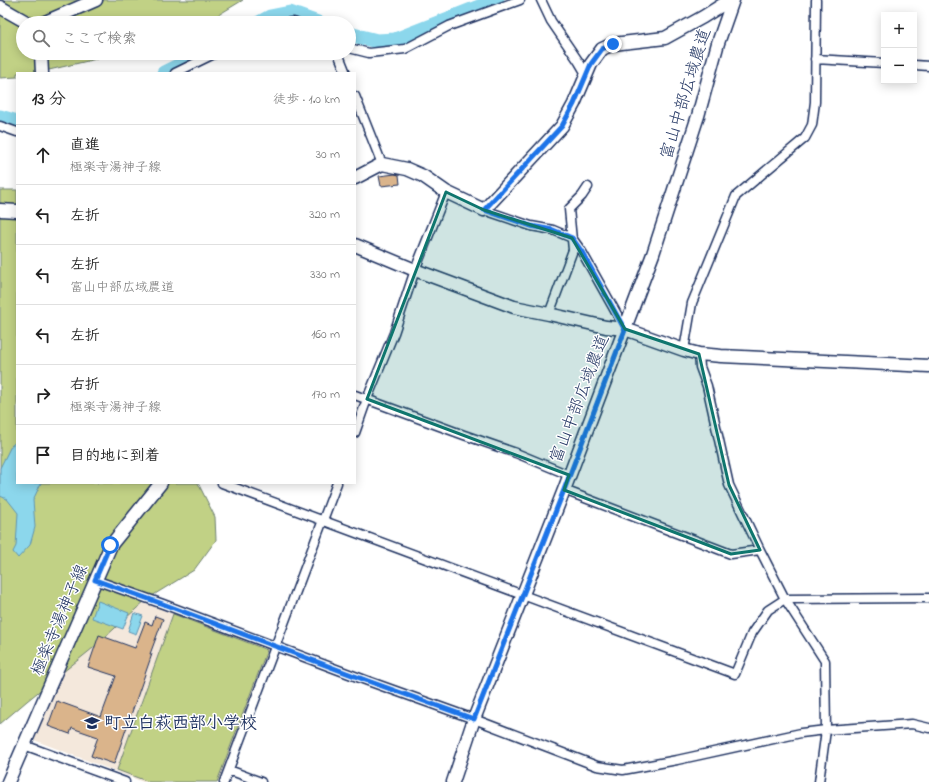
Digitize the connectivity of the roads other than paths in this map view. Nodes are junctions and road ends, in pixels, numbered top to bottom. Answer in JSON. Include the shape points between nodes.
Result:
{"nodes":[{"id":1,"x":96,"y":0,"type":"edge"},
{"id":2,"x":520,"y":0,"type":"edge"},
{"id":3,"x":541,"y":0,"type":"edge"},
{"id":4,"x":732,"y":0,"type":"edge"},
{"id":5,"x":816,"y":0,"type":"edge"},
{"id":6,"x":0,"y":7,"type":"edge"},
{"id":7,"x":16,"y":16,"type":"edge"},
{"id":8,"x":59,"y":16,"type":"edge"},
{"id":9,"x":356,"y":50,"type":"edge"},
{"id":10,"x":815,"y":59,"type":"junction"},
{"id":11,"x":42,"y":60,"type":"edge"},
{"id":12,"x":202,"y":60,"type":"edge"},
{"id":13,"x":341,"y":60,"type":"edge"},
{"id":14,"x":881,"y":63,"type":"edge"},
{"id":15,"x":917,"y":65,"type":"edge"},
{"id":16,"x":929,"y":66,"type":"edge"},
{"id":17,"x":42,"y":72,"type":"edge"},
{"id":18,"x":177,"y":72,"type":"edge"},
{"id":19,"x":346,"y":72,"type":"edge"},
{"id":20,"x":586,"y":74,"type":"junction"},
{"id":21,"x":356,"y":99,"type":"edge"},
{"id":22,"x":0,"y":126,"type":"edge"},
{"id":23,"x":16,"y":132,"type":"edge"},
{"id":24,"x":382,"y":164,"type":"junction"},
{"id":25,"x":356,"y":177,"type":"edge"},
{"id":26,"x":588,"y":187,"type":"dead end"},
{"id":27,"x":446,"y":192,"type":"junction"},
{"id":28,"x":0,"y":210,"type":"edge"},
{"id":29,"x":484,"y":210,"type":"junction"},
{"id":30,"x":16,"y":211,"type":"edge"},
{"id":31,"x":572,"y":238,"type":"junction"},
{"id":32,"x":356,"y":245,"type":"edge"},
{"id":33,"x":415,"y":270,"type":"junction"},
{"id":34,"x":549,"y":314,"type":"junction"},
{"id":35,"x":625,"y":330,"type":"junction"},
{"id":36,"x":684,"y":350,"type":"junction"},
{"id":37,"x":699,"y":354,"type":"junction"},
{"id":38,"x":929,"y":366,"type":"edge"},
{"id":39,"x":356,"y":395,"type":"edge"},
{"id":40,"x":367,"y":399,"type":"junction"},
{"id":41,"x":356,"y":430,"type":"edge"},
{"id":42,"x":569,"y":475,"type":"junction"},
{"id":43,"x":160,"y":484,"type":"edge"},
{"id":44,"x":225,"y":484,"type":"edge"},
{"id":45,"x":337,"y":484,"type":"edge"},
{"id":46,"x":564,"y":490,"type":"junction"},
{"id":47,"x":323,"y":521,"type":"junction"},
{"id":48,"x":760,"y":550,"type":"junction"},
{"id":49,"x":95,"y":580,"type":"junction"},
{"id":50,"x":522,"y":595,"type":"junction"},
{"id":51,"x":929,"y":598,"type":"edge"},
{"id":52,"x":785,"y":599,"type":"junction"},
{"id":53,"x":276,"y":646,"type":"junction"},
{"id":54,"x":474,"y":719,"type":"junction"},
{"id":55,"x":929,"y":728,"type":"edge"},
{"id":56,"x":826,"y":730,"type":"junction"},
{"id":57,"x":24,"y":745,"type":"junction"},
{"id":58,"x":228,"y":770,"type":"junction"},
{"id":59,"x":8,"y":782,"type":"edge"},
{"id":60,"x":125,"y":782,"type":"edge"},
{"id":61,"x":224,"y":782,"type":"edge"},
{"id":62,"x":261,"y":782,"type":"edge"},
{"id":63,"x":453,"y":782,"type":"edge"},
{"id":64,"x":819,"y":782,"type":"edge"}],
"edges":[{"from":1,"to":8,"type":"street"},
{"from":2,"to":9,"type":"street","via":[[449,26],[405,50],[369,53]]},
{"from":3,"to":20,"type":"street","via":[[550,21]]},
{"from":4,"to":20,"type":"street","via":[[665,38],[613,44],[602,49]]},
{"from":4,"to":35,"type":"street","name":"富山中部広域農道","via":[[654,254]]},
{"from":5,"to":10,"type":"street"},
{"from":6,"to":7,"type":"street"},
{"from":10,"to":14,"type":"street"},
{"from":10,"to":36,"type":"street","via":[[812,125],[805,138],[736,196],[692,303]]},
{"from":11,"to":17,"type":"street"},
{"from":12,"to":18,"type":"street"},
{"from":13,"to":19,"type":"street"},
{"from":15,"to":16,"type":"street"},
{"from":20,"to":29,"type":"street","via":[[562,126]]},
{"from":21,"to":24,"type":"street"},
{"from":22,"to":23,"type":"street"},
{"from":24,"to":25,"type":"street"},
{"from":24,"to":27,"type":"street","via":[[407,169]]},
{"from":26,"to":31,"type":"street","via":[[569,209]]},
{"from":27,"to":29,"type":"street"},
{"from":27,"to":33,"type":"street"},
{"from":28,"to":30,"type":"street"},
{"from":29,"to":31,"type":"street"},
{"from":31,"to":34,"type":"street","via":[[573,250]]},
{"from":31,"to":35,"type":"street"},
{"from":32,"to":33,"type":"street"},
{"from":33,"to":34,"type":"street","via":[[514,308]]},
{"from":33,"to":40,"type":"street","via":[[394,333]]},
{"from":34,"to":35,"type":"street"},
{"from":35,"to":36,"type":"street"},
{"from":35,"to":42,"type":"street","name":"富山中部広域農道"},
{"from":36,"to":37,"type":"street"},
{"from":37,"to":38,"type":"street"},
{"from":37,"to":48,"type":"street","via":[[700,367],[707,386],[730,485]]},
{"from":39,"to":40,"type":"street"},
{"from":40,"to":41,"type":"street"},
{"from":40,"to":42,"type":"street"},
{"from":42,"to":46,"type":"street","name":"富山中部広域農道"},
{"from":43,"to":49,"type":"street","name":"極楽寺湯神子線","via":[[110,545]]},
{"from":44,"to":47,"type":"street"},
{"from":45,"to":47,"type":"street"},
{"from":46,"to":48,"type":"street","via":[[731,554]]},
{"from":46,"to":50,"type":"street","name":"富山中部広域農道"},
{"from":47,"to":50,"type":"street"},
{"from":47,"to":53,"type":"street"},
{"from":48,"to":52,"type":"street"},
{"from":49,"to":53,"type":"street"},
{"from":49,"to":57,"type":"street","name":"極楽寺湯神子線"},
{"from":50,"to":52,"type":"street","via":[[735,674],[752,632],[768,610]]},
{"from":50,"to":54,"type":"street","name":"富山中部広域農道"},
{"from":51,"to":52,"type":"street"},
{"from":52,"to":56,"type":"street","via":[[825,661]]},
{"from":53,"to":54,"type":"street"},
{"from":53,"to":58,"type":"street"},
{"from":54,"to":56,"type":"street","via":[[597,766],[623,770]]},
{"from":54,"to":63,"type":"street","name":"富山中部広域農道"},
{"from":55,"to":56,"type":"street","via":[[912,724]]},
{"from":56,"to":64,"type":"street"},
{"from":57,"to":59,"type":"street","name":"極楽寺湯神子線"},
{"from":57,"to":60,"type":"street"},
{"from":58,"to":61,"type":"street"},
{"from":58,"to":62,"type":"street"}]}
